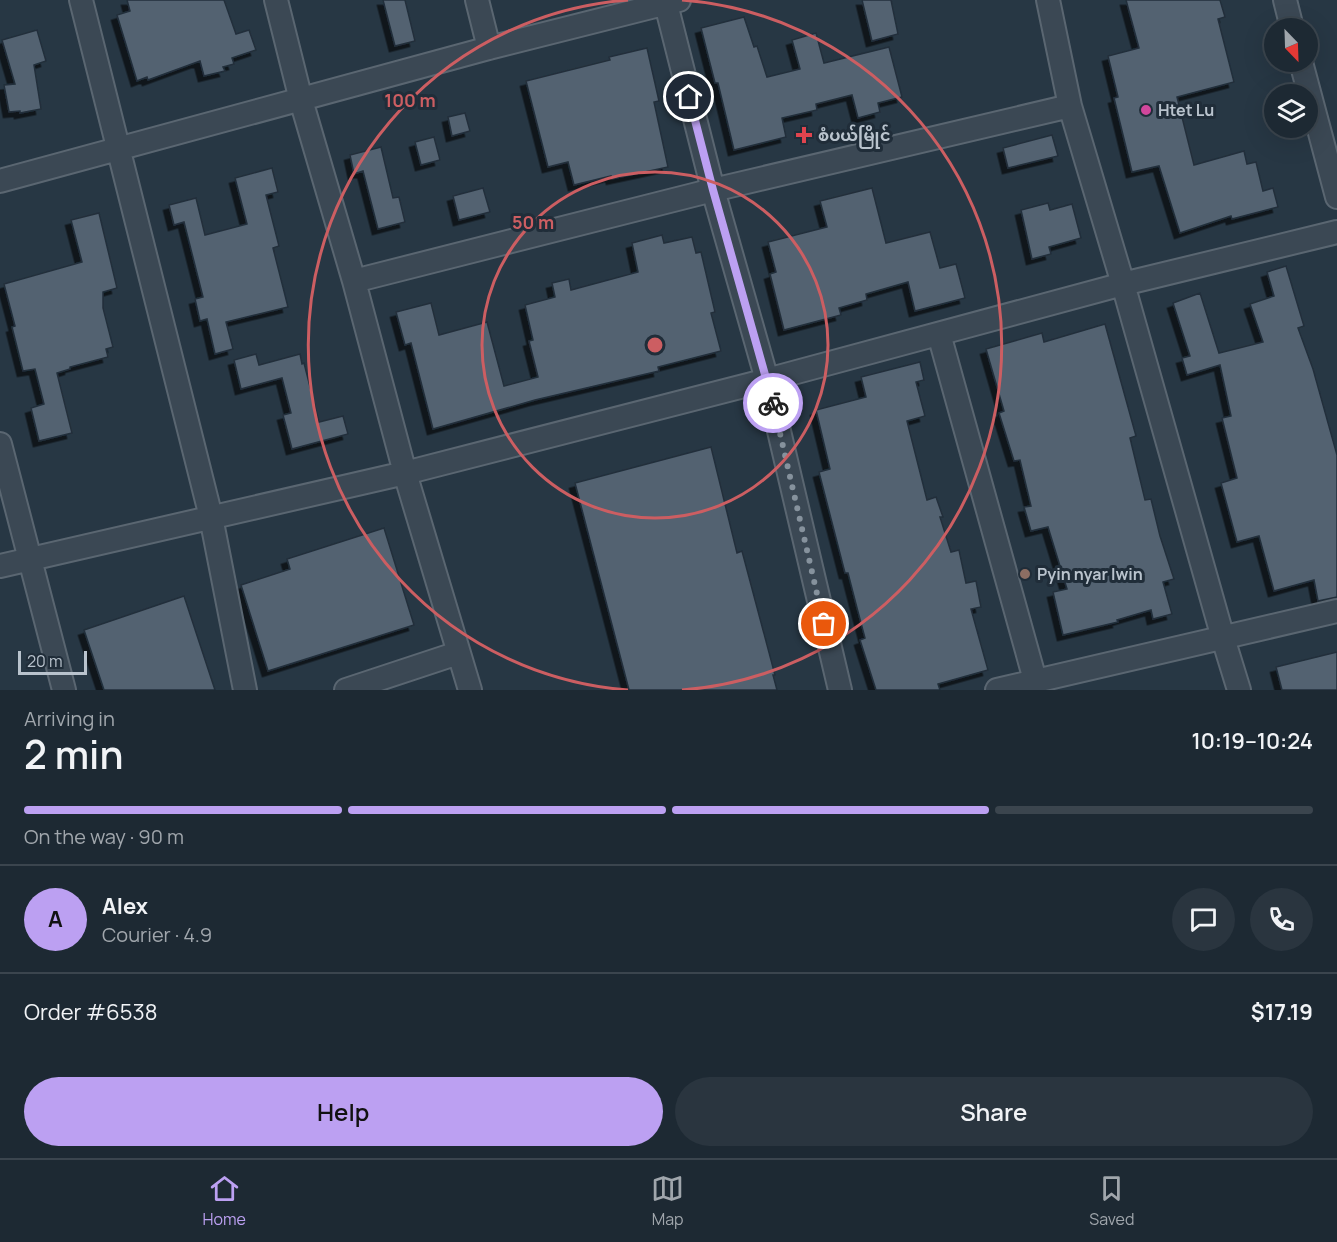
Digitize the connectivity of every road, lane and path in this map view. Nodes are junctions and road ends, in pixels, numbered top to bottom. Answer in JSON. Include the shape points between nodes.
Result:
{"nodes":[{"id":1,"x":81,"y":0,"type":"edge"},
{"id":2,"x":276,"y":0,"type":"edge"},
{"id":3,"x":477,"y":0,"type":"edge"},
{"id":4,"x":1048,"y":0,"type":"edge"},
{"id":5,"x":1284,"y":0,"type":"edge"},
{"id":6,"x":670,"y":1,"type":"edge"},
{"id":7,"x":1289,"y":18,"type":"edge"},
{"id":8,"x":489,"y":48,"type":"junction"},
{"id":9,"x":1304,"y":72,"type":"edge"},
{"id":10,"x":301,"y":100,"type":"junction"},
{"id":11,"x":1070,"y":106,"type":"junction"},
{"id":12,"x":119,"y":149,"type":"junction"},
{"id":13,"x":0,"y":181,"type":"edge"},
{"id":14,"x":713,"y":190,"type":"junction"},
{"id":15,"x":1337,"y":197,"type":"edge"},
{"id":16,"x":1337,"y":232,"type":"edge"},
{"id":17,"x":354,"y":281,"type":"junction"},
{"id":18,"x":1123,"y":284,"type":"junction"},
{"id":19,"x":939,"y":334,"type":"junction"},
{"id":20,"x":767,"y":380,"type":"junction"},
{"id":21,"x":0,"y":444,"type":"edge"},
{"id":22,"x":405,"y":473,"type":"junction"},
{"id":23,"x":211,"y":517,"type":"junction"},
{"id":24,"x":30,"y":557,"type":"junction"},
{"id":25,"x":0,"y":566,"type":"edge"},
{"id":26,"x":1337,"y":611,"type":"edge"},
{"id":27,"x":1223,"y":638,"type":"junction"},
{"id":28,"x":458,"y":653,"type":"junction"},
{"id":29,"x":1035,"y":680,"type":"junction"},
{"id":30,"x":64,"y":690,"type":"edge"},
{"id":31,"x":245,"y":690,"type":"edge"},
{"id":32,"x":346,"y":690,"type":"edge"},
{"id":33,"x":470,"y":690,"type":"edge"},
{"id":34,"x":840,"y":690,"type":"edge"},
{"id":35,"x":997,"y":690,"type":"edge"},
{"id":36,"x":1239,"y":690,"type":"edge"}],
"edges":[{"from":1,"to":12,"type":"street"},
{"from":2,"to":10,"type":"street"},
{"from":3,"to":8,"type":"street"},
{"from":4,"to":11,"type":"street"},
{"from":5,"to":7,"type":"street"},
{"from":6,"to":8,"type":"street"},
{"from":6,"to":14,"type":"street"},
{"from":8,"to":10,"type":"street"},
{"from":9,"to":15,"type":"street"},
{"from":10,"to":12,"type":"street"},
{"from":10,"to":17,"type":"street"},
{"from":11,"to":14,"type":"street"},
{"from":11,"to":18,"type":"street"},
{"from":12,"to":13,"type":"street"},
{"from":12,"to":23,"type":"street"},
{"from":14,"to":17,"type":"street"},
{"from":14,"to":20,"type":"street"},
{"from":16,"to":18,"type":"street"},
{"from":17,"to":22,"type":"street"},
{"from":18,"to":19,"type":"street"},
{"from":18,"to":27,"type":"street"},
{"from":19,"to":20,"type":"street"},
{"from":19,"to":29,"type":"street"},
{"from":20,"to":22,"type":"street"},
{"from":20,"to":34,"type":"street"},
{"from":21,"to":24,"type":"street"},
{"from":22,"to":23,"type":"street"},
{"from":22,"to":28,"type":"street"},
{"from":23,"to":24,"type":"street"},
{"from":23,"to":31,"type":"street"},
{"from":24,"to":25,"type":"street"},
{"from":24,"to":30,"type":"street"},
{"from":26,"to":27,"type":"street"},
{"from":27,"to":29,"type":"street"},
{"from":27,"to":36,"type":"street"},
{"from":28,"to":32,"type":"street"},
{"from":28,"to":33,"type":"street"},
{"from":29,"to":35,"type":"street"}]}
